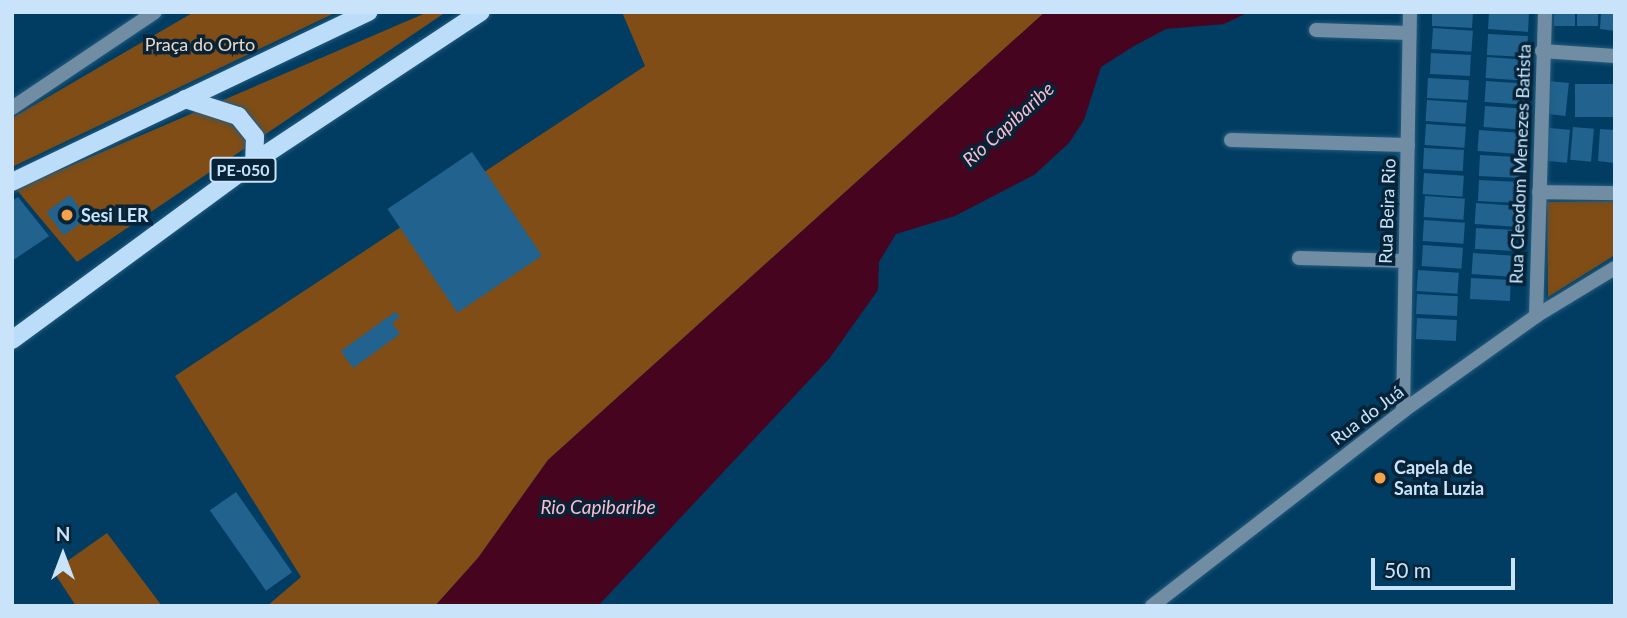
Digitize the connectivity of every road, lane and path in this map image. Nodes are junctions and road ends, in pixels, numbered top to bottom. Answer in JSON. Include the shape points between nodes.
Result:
{"nodes":[{"id":1,"x":155,"y":12,"type":"edge"},
{"id":2,"x":368,"y":12,"type":"edge"},
{"id":3,"x":481,"y":12,"type":"edge"},
{"id":4,"x":1410,"y":12,"type":"edge"},
{"id":5,"x":1545,"y":12,"type":"edge"},
{"id":6,"x":1316,"y":30,"type":"dead end"},
{"id":7,"x":1409,"y":33,"type":"junction"},
{"id":8,"x":1542,"y":51,"type":"junction"},
{"id":9,"x":1615,"y":56,"type":"edge"},
{"id":10,"x":185,"y":99,"type":"junction"},
{"id":11,"x":12,"y":108,"type":"edge"},
{"id":12,"x":1231,"y":140,"type":"dead end"},
{"id":13,"x":1408,"y":145,"type":"junction"},
{"id":14,"x":254,"y":162,"type":"junction"},
{"id":15,"x":12,"y":182,"type":"edge"},
{"id":16,"x":1539,"y":192,"type":"junction"},
{"id":17,"x":1615,"y":193,"type":"edge"},
{"id":18,"x":1298,"y":258,"type":"dead end"},
{"id":19,"x":1405,"y":261,"type":"junction"},
{"id":20,"x":1615,"y":268,"type":"edge"},
{"id":21,"x":1536,"y":316,"type":"junction"},
{"id":22,"x":12,"y":340,"type":"edge"},
{"id":23,"x":1403,"y":411,"type":"junction"},
{"id":24,"x":1152,"y":606,"type":"edge"}],
"edges":[{"from":1,"to":11,"type":"street"},
{"from":2,"to":10,"type":"main road"},
{"from":3,"to":14,"type":"main road","number":"PE-050"},
{"from":4,"to":7,"type":"street","name":"Rua Beira Rio"},
{"from":5,"to":8,"type":"street","name":"Rua Cleodom Menezes Batista"},
{"from":6,"to":7,"type":"street"},
{"from":7,"to":13,"type":"street","name":"Rua Beira Rio"},
{"from":8,"to":9,"type":"street"},
{"from":8,"to":16,"type":"street","name":"Rua Cleodom Menezes Batista"},
{"from":10,"to":14,"type":"main road","via":[[243,121],[255,137]]},
{"from":10,"to":15,"type":"main road"},
{"from":12,"to":13,"type":"street"},
{"from":13,"to":19,"type":"street","name":"Rua Beira Rio"},
{"from":14,"to":22,"type":"main road","number":"PE-050"},
{"from":16,"to":17,"type":"street"},
{"from":16,"to":21,"type":"street","name":"Rua Cleodom Menezes Batista"},
{"from":18,"to":19,"type":"street"},
{"from":19,"to":23,"type":"street","name":"Rua Beira Rio"},
{"from":20,"to":21,"type":"street","name":"Rua do Juá"},
{"from":21,"to":23,"type":"street","name":"Rua do Juá"},
{"from":23,"to":24,"type":"street","name":"Rua do Juá"}]}
